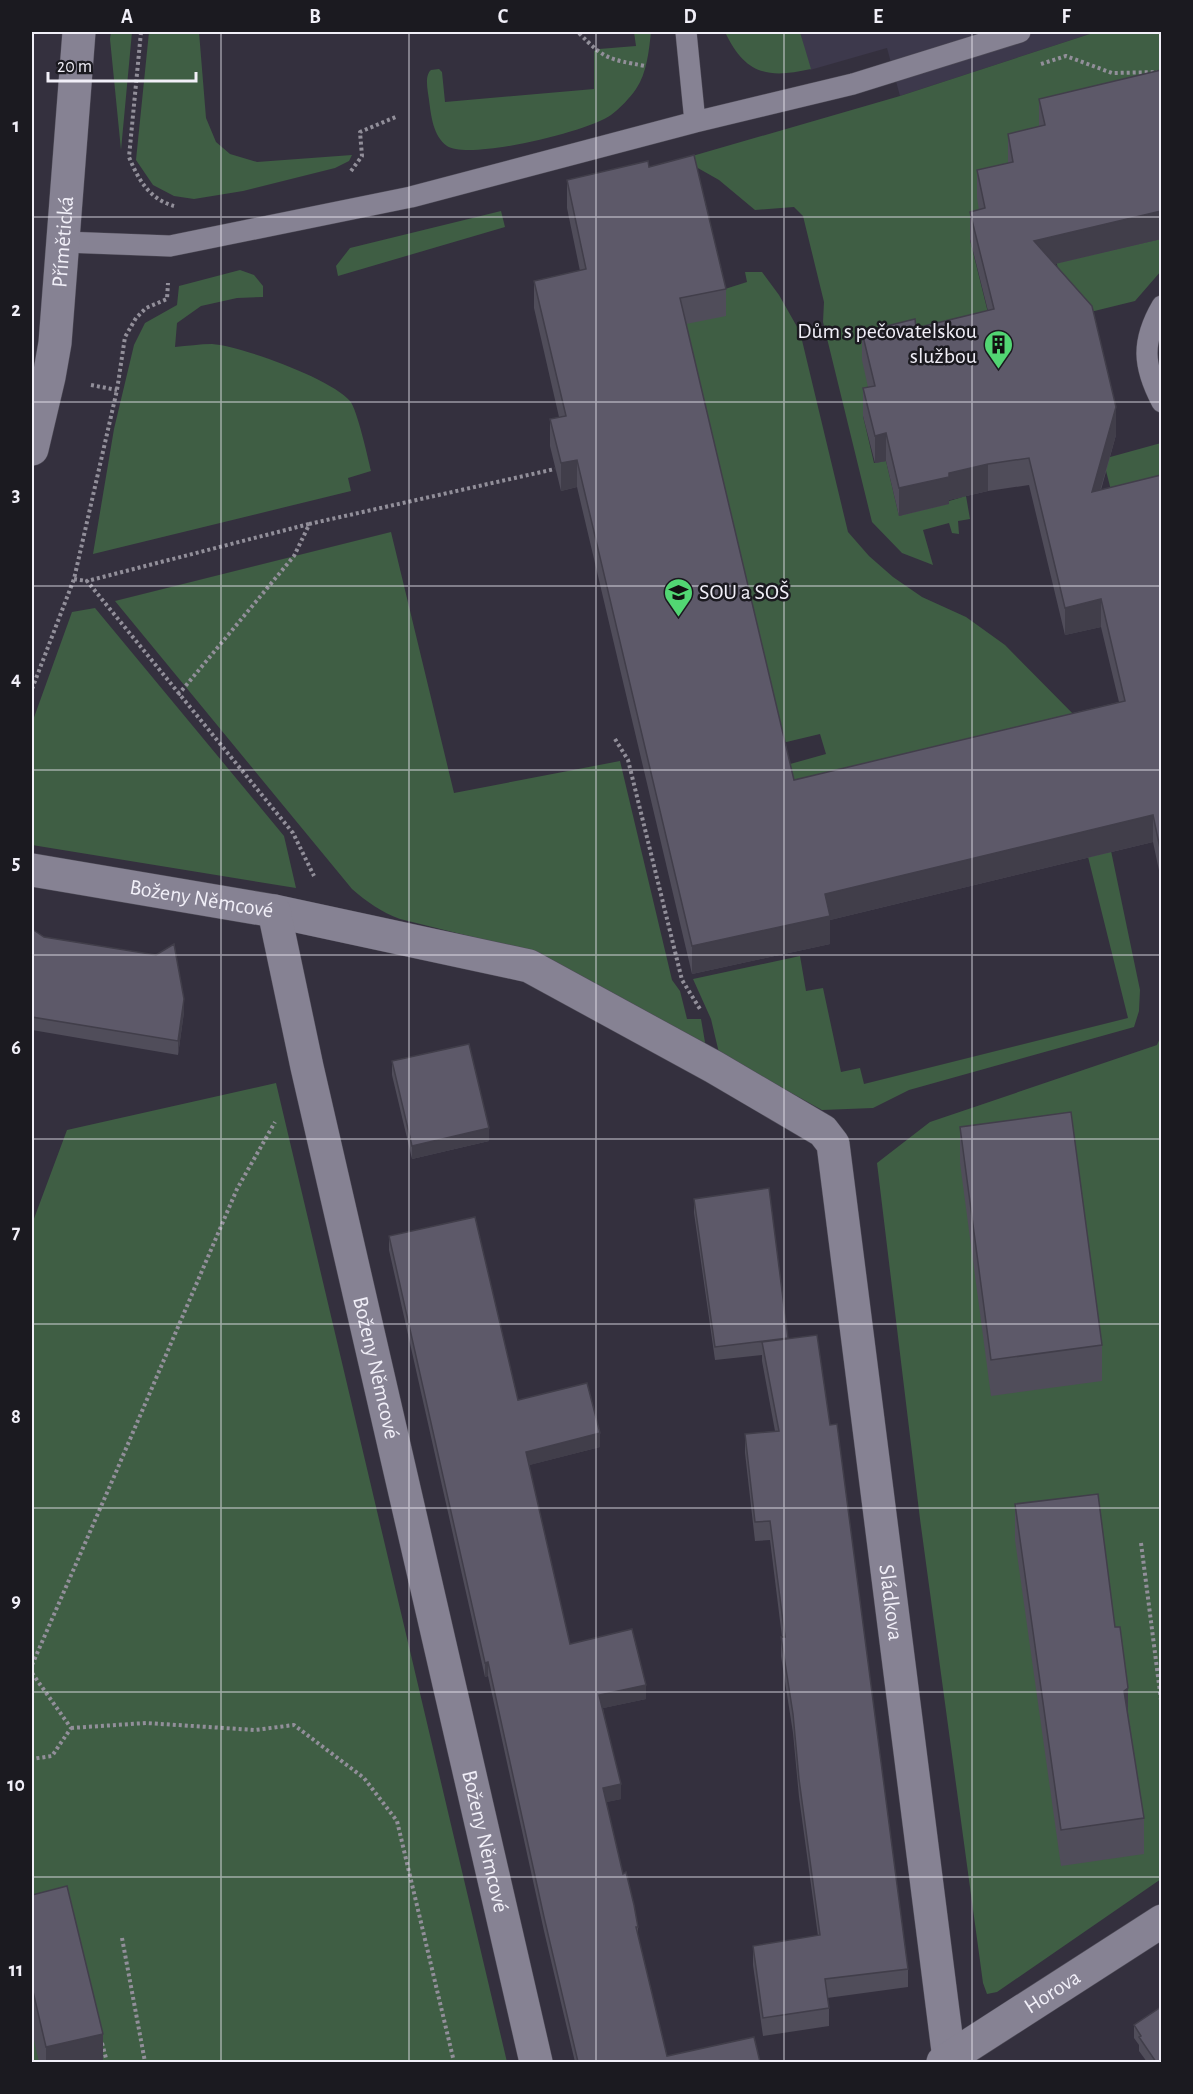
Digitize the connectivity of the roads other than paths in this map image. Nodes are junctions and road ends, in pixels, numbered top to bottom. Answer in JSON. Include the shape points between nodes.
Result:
{"nodes":[{"id":1,"x":79,"y":32,"type":"edge"},
{"id":2,"x":686,"y":32,"type":"edge"},
{"id":3,"x":1020,"y":32,"type":"edge"},
{"id":4,"x":1000,"y":35,"type":"edge"},
{"id":5,"x":695,"y":122,"type":"junction"},
{"id":6,"x":64,"y":242,"type":"junction"},
{"id":7,"x":1161,"y":306,"type":"edge"},
{"id":8,"x":1161,"y":402,"type":"edge"},
{"id":9,"x":32,"y":449,"type":"edge"},
{"id":10,"x":32,"y":870,"type":"edge"},
{"id":11,"x":274,"y":911,"type":"junction"},
{"id":12,"x":1161,"y":1921,"type":"edge"},
{"id":13,"x":946,"y":2061,"type":"edge"},
{"id":14,"x":536,"y":2062,"type":"edge"}],
"edges":[{"from":1,"to":6,"type":"street","name":"Přímětická"},
{"from":2,"to":5,"type":"lane"},
{"from":3,"to":4,"type":"lane"},
{"from":4,"to":5,"type":"lane","via":[[853,84]]},
{"from":5,"to":6,"type":"lane","via":[[411,197],[170,246]]},
{"from":6,"to":9,"type":"street","name":"Přímětická","via":[[55,343]]},
{"from":7,"to":8,"type":"lane","via":[[1151,324],[1146,349],[1149,378]]},
{"from":10,"to":11,"type":"street","name":"Boženy Němcové"},
{"from":11,"to":13,"type":"street","name":"Sládkova","via":[[529,966],[823,1131],[833,1144]]},
{"from":11,"to":14,"type":"street","name":"Boženy Němcové"},
{"from":12,"to":13,"type":"street","name":"Horova"}]}
